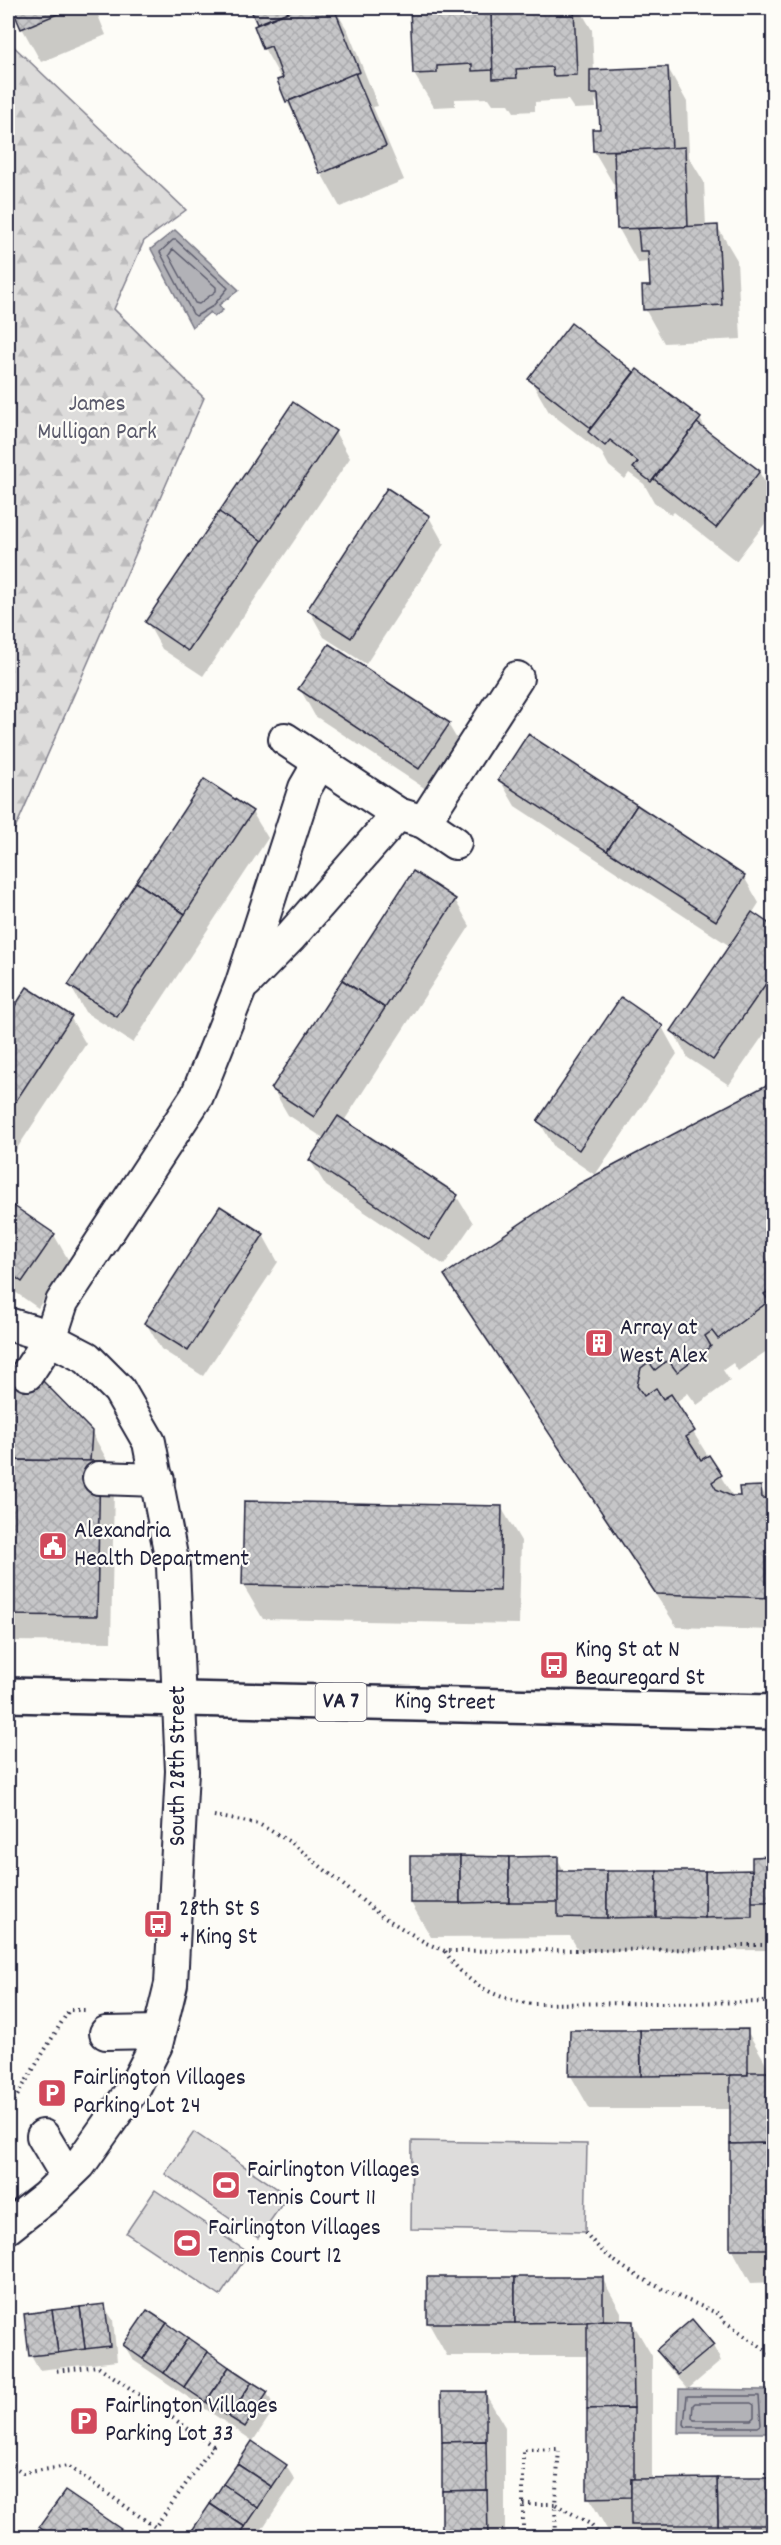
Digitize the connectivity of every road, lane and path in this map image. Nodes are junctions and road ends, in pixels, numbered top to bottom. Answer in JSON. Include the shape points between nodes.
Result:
{"nodes":[{"id":1,"x":517,"y":678,"type":"dead end"},
{"id":2,"x":285,"y":740,"type":"dead end"},
{"id":3,"x":320,"y":762,"type":"junction"},
{"id":4,"x":411,"y":818,"type":"junction"},
{"id":5,"x":456,"y":843,"type":"dead end"},
{"id":6,"x":241,"y":986,"type":"junction"},
{"id":7,"x":8,"y":1324,"type":"edge"},
{"id":8,"x":50,"y":1339,"type":"junction"},
{"id":9,"x":27,"y":1374,"type":"dead end"},
{"id":10,"x":99,"y":1478,"type":"dead end"},
{"id":11,"x":158,"y":1480,"type":"junction"},
{"id":12,"x":8,"y":1695,"type":"edge"},
{"id":13,"x":179,"y":1699,"type":"junction"},
{"id":14,"x":774,"y":1712,"type":"edge"},
{"id":15,"x":214,"y":1816,"type":"dead end"},
{"id":16,"x":774,"y":1945,"type":"edge"},
{"id":17,"x":445,"y":1951,"type":"junction"},
{"id":18,"x":774,"y":2002,"type":"edge"},
{"id":19,"x":98,"y":2021,"type":"joint"},
{"id":20,"x":159,"y":2032,"type":"junction"},
{"id":21,"x":8,"y":2111,"type":"edge"},
{"id":22,"x":43,"y":2136,"type":"dead end"},
{"id":23,"x":67,"y":2176,"type":"junction"},
{"id":24,"x":8,"y":2227,"type":"edge"},
{"id":25,"x":585,"y":2232,"type":"dead end"},
{"id":26,"x":774,"y":2356,"type":"edge"},
{"id":27,"x":55,"y":2371,"type":"dead end"},
{"id":28,"x":8,"y":2463,"type":"edge"},
{"id":29,"x":522,"y":2504,"type":"junction"},
{"id":30,"x":555,"y":2504,"type":"junction"},
{"id":31,"x":523,"y":2538,"type":"edge"},
{"id":32,"x":556,"y":2538,"type":"edge"},
{"id":33,"x":602,"y":2538,"type":"edge"}],
"edges":[{"from":1,"to":4,"type":"street"},
{"from":2,"to":3,"type":"street"},
{"from":3,"to":4,"type":"street"},
{"from":3,"to":6,"type":"street","via":[[305,788]]},
{"from":4,"to":5,"type":"street"},
{"from":4,"to":6,"type":"street"},
{"from":6,"to":8,"type":"street","via":[[197,1096],[62,1302]]},
{"from":7,"to":8,"type":"street","name":"South 28th Street"},
{"from":8,"to":9,"type":"street"},
{"from":8,"to":11,"type":"street","name":"South 28th Street","via":[[87,1358],[119,1390],[149,1442]]},
{"from":10,"to":11,"type":"street"},
{"from":11,"to":13,"type":"street","name":"South 28th Street","via":[[173,1566]]},
{"from":12,"to":13,"type":"main road","name":"King Street","number":"VA 7"},
{"from":13,"to":14,"type":"main road","name":"King Street","number":"VA 7"},
{"from":13,"to":20,"type":"street","name":"South 28th Street","via":[[182,1810],[171,1984]]},
{"from":15,"to":17,"type":"path","via":[[259,1824],[292,1843],[380,1915],[426,1944]]},
{"from":16,"to":17,"type":"path","via":[[727,1949]]},
{"from":17,"to":18,"type":"path","via":[[454,1966],[474,1984],[506,2000],[523,2003]]},
{"from":19,"to":20,"type":"street"},
{"from":19,"to":21,"type":"path","via":[[69,2010]]},
{"from":20,"to":23,"type":"street","name":"South 28th Street","via":[[135,2086],[80,2164]]},
{"from":22,"to":23,"type":"street"},
{"from":23,"to":24,"type":"street","name":"South 28th Street"},
{"from":25,"to":26,"type":"path","via":[[636,2276],[719,2314]]},
{"from":27,"to":28,"type":"path","via":[[98,2366],[213,2446],[155,2527],[68,2466],[23,2473]]},
{"from":29,"to":30,"type":"path"},
{"from":29,"to":30,"type":"path","via":[[523,2450],[559,2449]]},
{"from":29,"to":31,"type":"path"},
{"from":30,"to":32,"type":"path"},
{"from":30,"to":33,"type":"path","via":[[590,2524]]}]}
